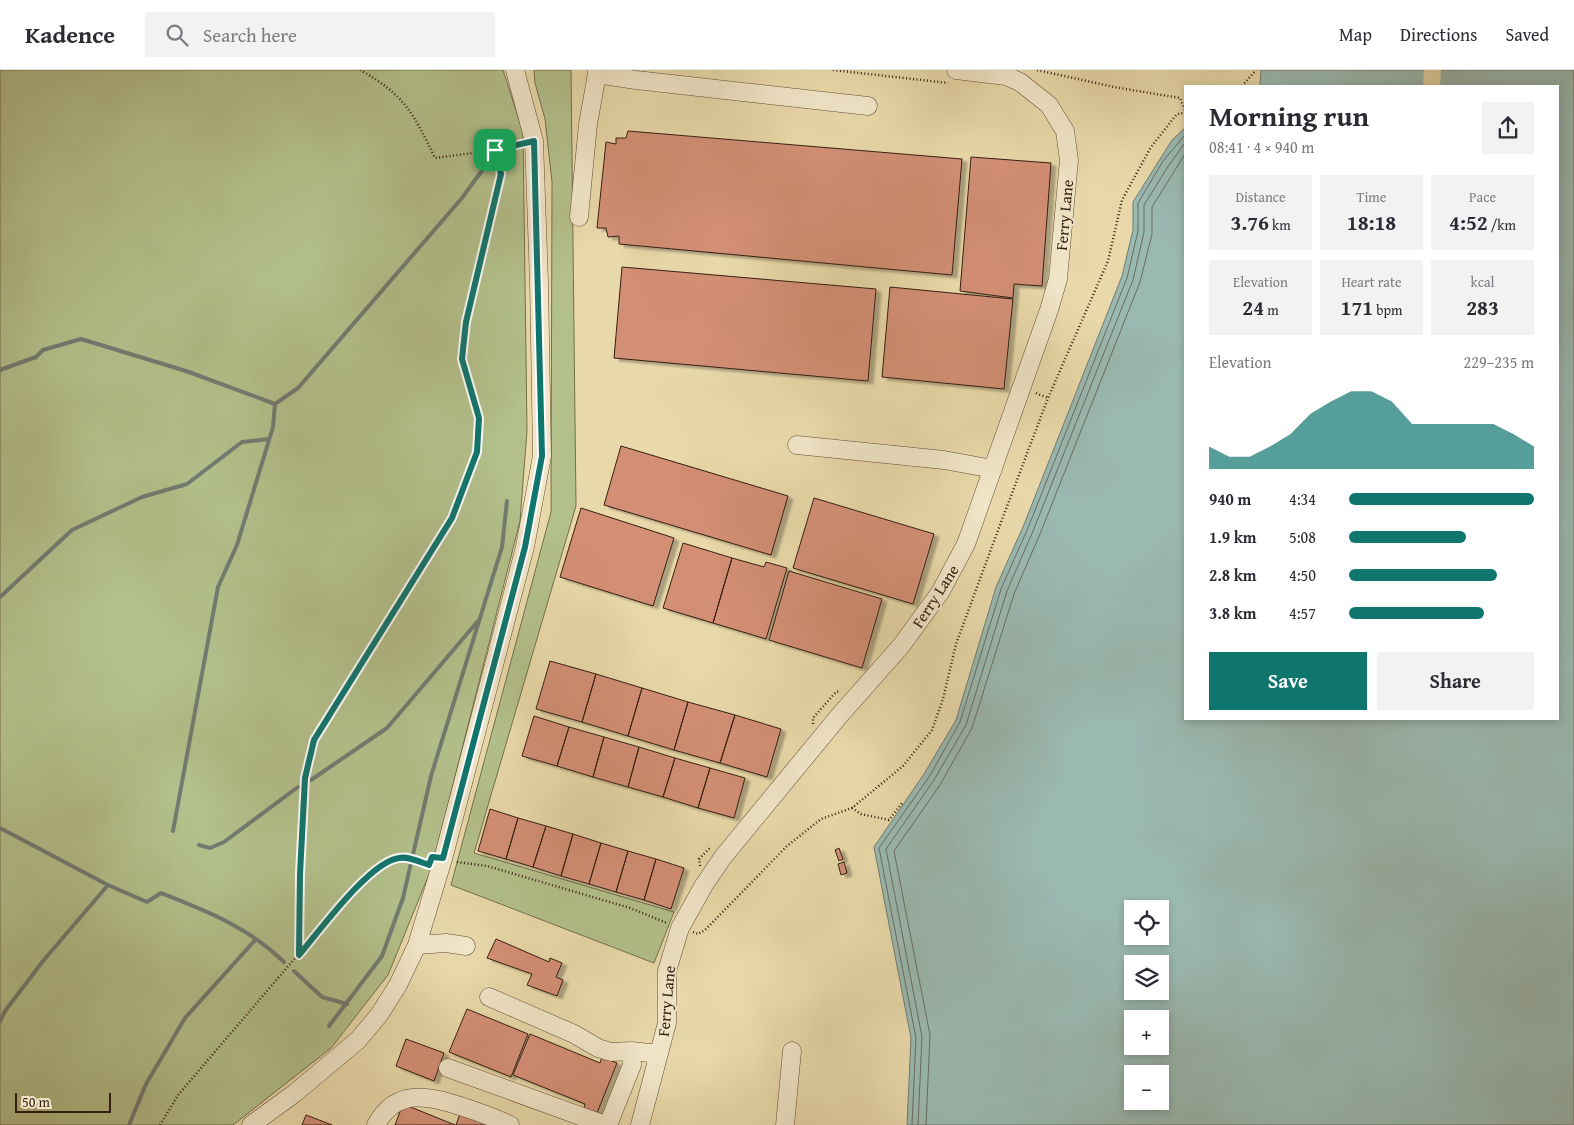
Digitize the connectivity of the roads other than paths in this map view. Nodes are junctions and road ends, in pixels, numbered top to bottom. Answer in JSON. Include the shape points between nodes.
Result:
{"nodes":[{"id":1,"x":515,"y":70,"type":"edge"},
{"id":2,"x":597,"y":72,"type":"edge"},
{"id":3,"x":956,"y":77,"type":"edge"},
{"id":4,"x":868,"y":106,"type":"dead end"},
{"id":5,"x":579,"y":216,"type":"dead end"},
{"id":6,"x":797,"y":445,"type":"dead end"},
{"id":7,"x":993,"y":469,"type":"junction"},
{"id":8,"x":417,"y":945,"type":"junction"},
{"id":9,"x":466,"y":946,"type":"dead end"},
{"id":10,"x":489,"y":997,"type":"dead end"},
{"id":11,"x":631,"y":1051,"type":"junction"},
{"id":12,"x":792,"y":1051,"type":"dead end"},
{"id":13,"x":659,"y":1054,"type":"junction"},
{"id":14,"x":448,"y":1068,"type":"dead end"},
{"id":15,"x":251,"y":1125,"type":"edge"},
{"id":16,"x":376,"y":1125,"type":"edge"},
{"id":17,"x":510,"y":1125,"type":"edge"},
{"id":18,"x":607,"y":1125,"type":"edge"},
{"id":19,"x":640,"y":1125,"type":"edge"},
{"id":20,"x":785,"y":1125,"type":"edge"}],
"edges":[{"from":1,"to":8,"type":"street","via":[[534,141],[542,456],[525,547],[436,862]]},
{"from":2,"to":4,"type":"street","via":[[636,80]]},
{"from":2,"to":5,"type":"street"},
{"from":3,"to":7,"type":"street","name":"Ferry Lane","via":[[1006,76],[1030,88],[1049,105],[1065,131],[1069,160],[1058,279]]},
{"from":6,"to":7,"type":"street","via":[[944,460]]},
{"from":7,"to":13,"type":"street","name":"Ferry Lane","via":[[966,544],[942,591],[901,646],[723,857],[704,885],[680,928],[667,971],[667,1023]]},
{"from":8,"to":9,"type":"street","via":[[446,943]]},
{"from":8,"to":15,"type":"street","via":[[388,1000],[358,1040]]},
{"from":10,"to":11,"type":"street","via":[[574,1034],[598,1048],[611,1052]]},
{"from":11,"to":13,"type":"street"},
{"from":11,"to":18,"type":"street","via":[[632,1065]]},
{"from":12,"to":20,"type":"street"},
{"from":13,"to":19,"type":"street","name":"Ferry Lane"},
{"from":14,"to":18,"type":"street"},
{"from":16,"to":17,"type":"street","via":[[391,1106],[420,1096],[434,1097]]}]}
